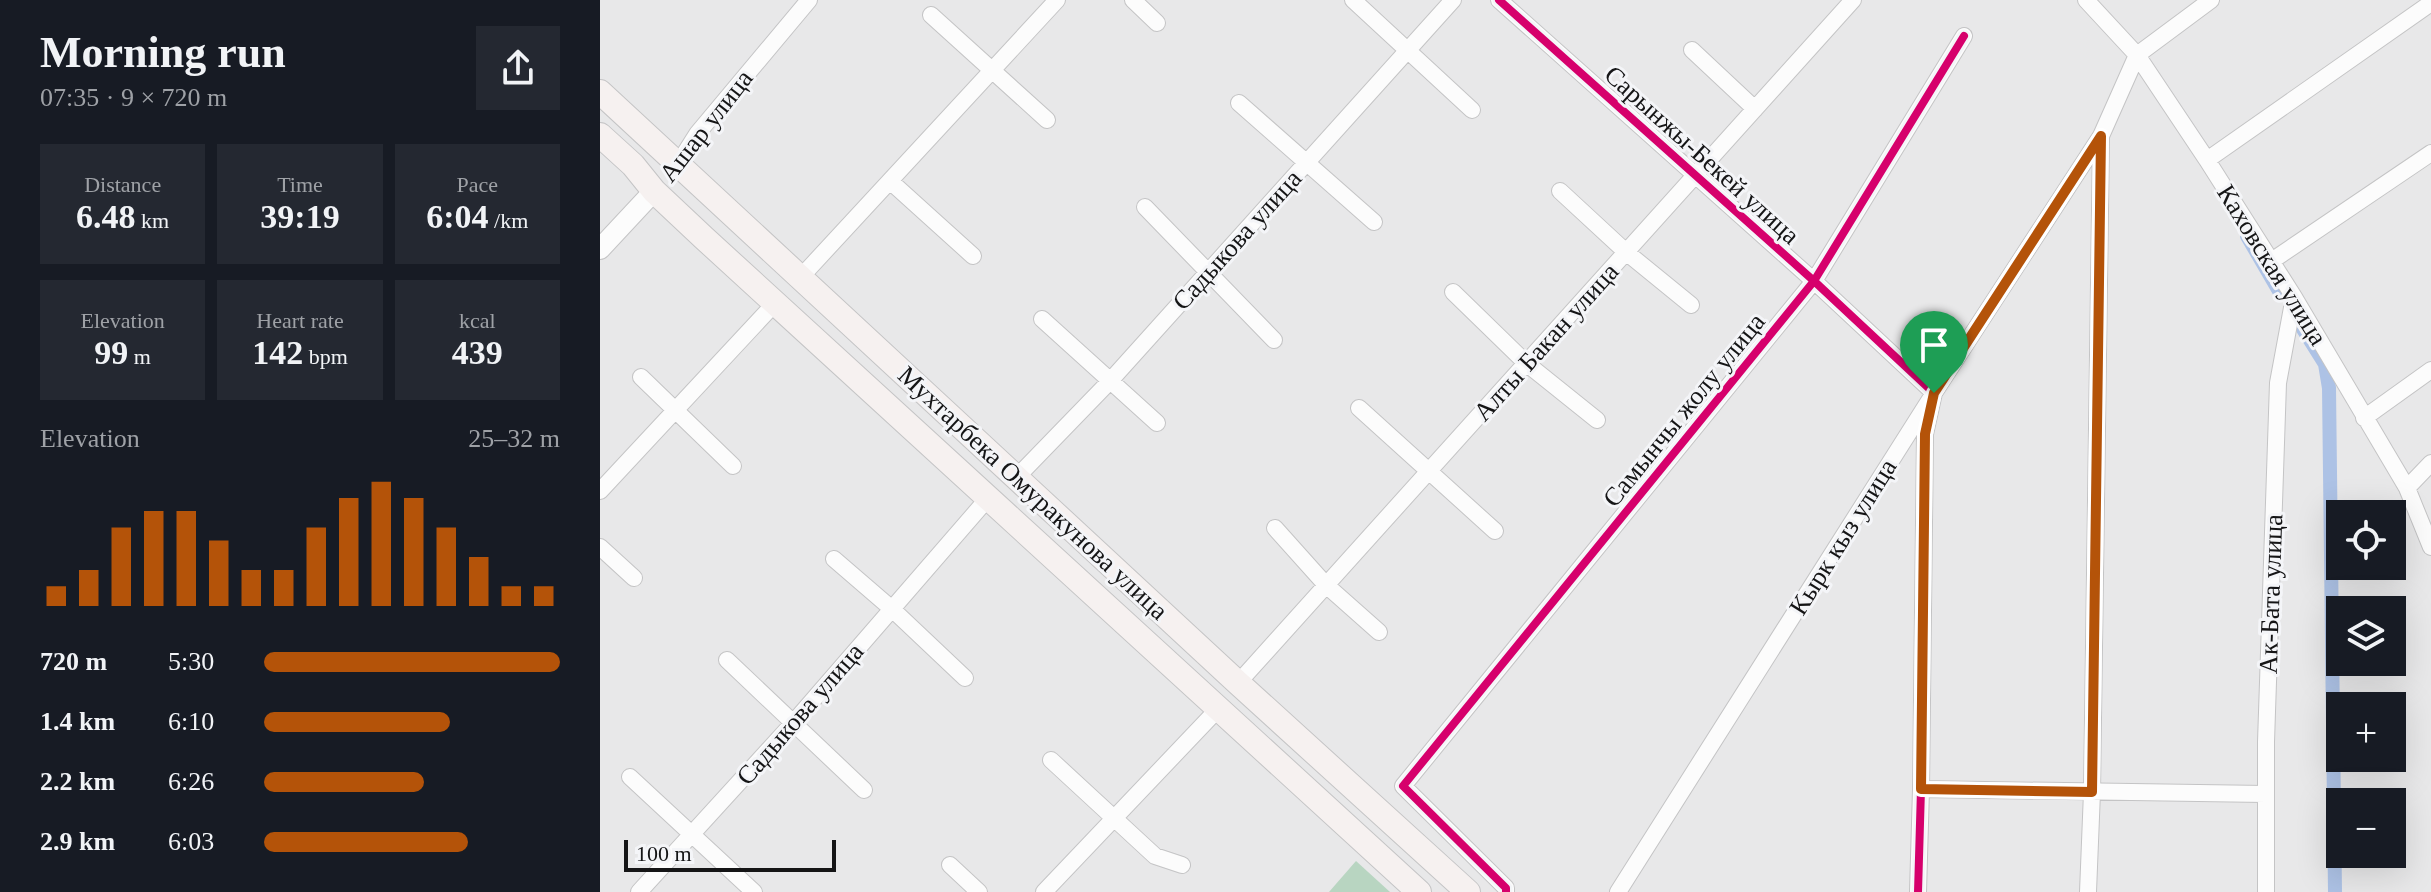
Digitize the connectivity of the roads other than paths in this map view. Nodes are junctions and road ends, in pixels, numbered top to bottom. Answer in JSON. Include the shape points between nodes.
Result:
{"nodes":[{"id":1,"x":809,"y":0,"type":"edge"},
{"id":2,"x":1057,"y":0,"type":"edge"},
{"id":3,"x":1133,"y":0,"type":"edge"},
{"id":4,"x":1353,"y":0,"type":"edge"},
{"id":5,"x":1453,"y":0,"type":"edge"},
{"id":6,"x":1499,"y":0,"type":"edge"},
{"id":7,"x":1853,"y":0,"type":"edge"},
{"id":8,"x":2086,"y":0,"type":"edge"},
{"id":9,"x":2211,"y":0,"type":"edge"},
{"id":10,"x":2431,"y":3,"type":"edge"},
{"id":11,"x":931,"y":15,"type":"dead end"},
{"id":12,"x":1157,"y":23,"type":"dead end"},
{"id":13,"x":1964,"y":36,"type":"dead end"},
{"id":14,"x":1692,"y":50,"type":"dead end"},
{"id":15,"x":1408,"y":51,"type":"junction"},
{"id":16,"x":2137,"y":55,"type":"junction"},
{"id":17,"x":991,"y":72,"type":"junction"},
{"id":18,"x":600,"y":92,"type":"edge"},
{"id":19,"x":1239,"y":103,"type":"dead end"},
{"id":20,"x":1755,"y":109,"type":"junction"},
{"id":21,"x":1472,"y":110,"type":"dead end"},
{"id":22,"x":1047,"y":120,"type":"dead end"},
{"id":23,"x":600,"y":135,"type":"edge"},
{"id":24,"x":2101,"y":136,"type":"junction"},
{"id":25,"x":2431,"y":153,"type":"edge"},
{"id":26,"x":2207,"y":160,"type":"junction"},
{"id":27,"x":1306,"y":163,"type":"junction"},
{"id":28,"x":678,"y":164,"type":"junction"},
{"id":29,"x":1695,"y":176,"type":"junction"},
{"id":30,"x":890,"y":181,"type":"junction"},
{"id":31,"x":654,"y":191,"type":"junction"},
{"id":32,"x":1560,"y":191,"type":"dead end"},
{"id":33,"x":1145,"y":207,"type":"dead end"},
{"id":34,"x":1374,"y":222,"type":"dead end"},
{"id":35,"x":600,"y":249,"type":"edge"},
{"id":36,"x":1626,"y":252,"type":"junction"},
{"id":37,"x":973,"y":256,"type":"dead end"},
{"id":38,"x":2270,"y":262,"type":"junction"},
{"id":39,"x":1209,"y":271,"type":"junction"},
{"id":40,"x":800,"y":278,"type":"junction"},
{"id":41,"x":1814,"y":281,"type":"junction"},
{"id":42,"x":1453,"y":292,"type":"dead end"},
{"id":43,"x":2294,"y":297,"type":"junction"},
{"id":44,"x":776,"y":302,"type":"junction"},
{"id":45,"x":1691,"y":305,"type":"dead end"},
{"id":46,"x":1042,"y":319,"type":"dead end"},
{"id":47,"x":1274,"y":340,"type":"dead end"},
{"id":48,"x":1526,"y":363,"type":"junction"},
{"id":49,"x":2431,"y":370,"type":"edge"},
{"id":50,"x":641,"y":377,"type":"dead end"},
{"id":51,"x":1110,"y":381,"type":"junction"},
{"id":52,"x":1934,"y":393,"type":"junction"},
{"id":53,"x":1359,"y":408,"type":"dead end"},
{"id":54,"x":674,"y":410,"type":"junction"},
{"id":55,"x":2364,"y":418,"type":"junction"},
{"id":56,"x":1597,"y":420,"type":"dead end"},
{"id":57,"x":1157,"y":423,"type":"dead end"},
{"id":58,"x":2431,"y":463,"type":"edge"},
{"id":59,"x":733,"y":466,"type":"dead end"},
{"id":60,"x":1428,"y":472,"type":"junction"},
{"id":61,"x":1017,"y":477,"type":"junction"},
{"id":62,"x":2407,"y":488,"type":"junction"},
{"id":63,"x":600,"y":491,"type":"edge"},
{"id":64,"x":989,"y":497,"type":"junction"},
{"id":65,"x":1275,"y":528,"type":"dead end"},
{"id":66,"x":1495,"y":531,"type":"dead end"},
{"id":67,"x":600,"y":547,"type":"edge"},
{"id":68,"x":2431,"y":547,"type":"edge"},
{"id":69,"x":834,"y":559,"type":"dead end"},
{"id":70,"x":634,"y":578,"type":"dead end"},
{"id":71,"x":1326,"y":585,"type":"junction"},
{"id":72,"x":892,"y":609,"type":"junction"},
{"id":73,"x":1379,"y":632,"type":"dead end"},
{"id":74,"x":727,"y":660,"type":"dead end"},
{"id":75,"x":965,"y":678,"type":"dead end"},
{"id":76,"x":1238,"y":683,"type":"junction"},
{"id":77,"x":1218,"y":709,"type":"junction"},
{"id":78,"x":794,"y":722,"type":"junction"},
{"id":79,"x":1051,"y":760,"type":"dead end"},
{"id":80,"x":630,"y":777,"type":"dead end"},
{"id":81,"x":1921,"y":789,"type":"junction"},
{"id":82,"x":864,"y":790,"type":"dead end"},
{"id":83,"x":2092,"y":792,"type":"junction"},
{"id":84,"x":2265,"y":794,"type":"junction"},
{"id":85,"x":1114,"y":819,"type":"junction"},
{"id":86,"x":692,"y":835,"type":"junction"},
{"id":87,"x":950,"y":865,"type":"dead end"},
{"id":88,"x":1182,"y":865,"type":"dead end"},
{"id":89,"x":639,"y":892,"type":"edge"},
{"id":90,"x":754,"y":892,"type":"edge"},
{"id":91,"x":979,"y":892,"type":"edge"},
{"id":92,"x":1044,"y":892,"type":"edge"},
{"id":93,"x":1419,"y":892,"type":"edge"},
{"id":94,"x":1468,"y":892,"type":"edge"},
{"id":95,"x":1506,"y":892,"type":"edge"},
{"id":96,"x":1618,"y":892,"type":"edge"},
{"id":97,"x":1918,"y":892,"type":"edge"},
{"id":98,"x":2088,"y":892,"type":"edge"},
{"id":99,"x":2266,"y":892,"type":"edge"}],
"edges":[{"from":1,"to":28,"type":"street","name":"Ашар улица"},
{"from":2,"to":17,"type":"street"},
{"from":3,"to":12,"type":"street"},
{"from":4,"to":15,"type":"street"},
{"from":5,"to":15,"type":"street","name":"Садыкова улица"},
{"from":6,"to":29,"type":"street","name":"Сарынжы-Бекей улица"},
{"from":7,"to":20,"type":"street","name":"Алты Бакан улица"},
{"from":8,"to":16,"type":"street","name":"Каховская улица"},
{"from":9,"to":16,"type":"street"},
{"from":10,"to":26,"type":"street"},
{"from":11,"to":17,"type":"street"},
{"from":13,"to":41,"type":"street","name":"Самынчы жолу улица"},
{"from":14,"to":20,"type":"street"},
{"from":15,"to":21,"type":"street"},
{"from":15,"to":27,"type":"street","name":"Садыкова улица"},
{"from":16,"to":24,"type":"street","name":"Кырк кыз улица"},
{"from":16,"to":26,"type":"street","name":"Каховская улица"},
{"from":17,"to":22,"type":"street"},
{"from":17,"to":30,"type":"street"},
{"from":18,"to":28,"type":"main road","name":"Мухтарбека Омуракунова улица"},
{"from":19,"to":27,"type":"street"},
{"from":20,"to":29,"type":"street","name":"Алты Бакан улица"},
{"from":23,"to":31,"type":"main road","name":"Мухтарбека Омуракунова улица"},
{"from":24,"to":52,"type":"street","name":"Кырк кыз улица"},
{"from":24,"to":83,"type":"street"},
{"from":25,"to":38,"type":"street"},
{"from":26,"to":38,"type":"street","name":"Каховская улица"},
{"from":27,"to":34,"type":"street"},
{"from":27,"to":39,"type":"street","name":"Садыкова улица"},
{"from":28,"to":31,"type":"main road","name":"Ашар улица"},
{"from":28,"to":40,"type":"main road","name":"Мухтарбека Омуракунова улица"},
{"from":29,"to":36,"type":"street","name":"Алты Бакан улица"},
{"from":29,"to":41,"type":"street","name":"Сарынжы-Бекей улица"},
{"from":30,"to":37,"type":"street"},
{"from":30,"to":40,"type":"street"},
{"from":31,"to":35,"type":"street","name":"Ашар улица"},
{"from":31,"to":44,"type":"main road","name":"Мухтарбека Омуракунова улица"},
{"from":32,"to":36,"type":"street"},
{"from":33,"to":39,"type":"street"},
{"from":36,"to":45,"type":"street"},
{"from":36,"to":48,"type":"street","name":"Алты Бакан улица"},
{"from":38,"to":43,"type":"street","name":"Каховская улица"},
{"from":39,"to":47,"type":"street"},
{"from":39,"to":51,"type":"street","name":"Садыкова улица"},
{"from":40,"to":61,"type":"main road","name":"Мухтарбека Омуракунова улица"},
{"from":41,"to":52,"type":"street","name":"Сарынжы-Бекей улица"},
{"from":41,"to":95,"type":"street","name":"Самынчы жолу улица","via":[[1403,786]]},
{"from":42,"to":48,"type":"street"},
{"from":43,"to":55,"type":"street","name":"Каховская улица"},
{"from":43,"to":84,"type":"street","name":"Ак-Бата улица","via":[[2278,383]]},
{"from":44,"to":54,"type":"street"},
{"from":44,"to":64,"type":"main road","name":"Мухтарбека Омуракунова улица"},
{"from":46,"to":51,"type":"street"},
{"from":48,"to":56,"type":"street"},
{"from":48,"to":60,"type":"street","name":"Алты Бакан улица"},
{"from":49,"to":55,"type":"street"},
{"from":50,"to":54,"type":"street"},
{"from":51,"to":57,"type":"street"},
{"from":51,"to":61,"type":"street","name":"Садыкова улица"},
{"from":52,"to":81,"type":"street","via":[[1925,434]]},
{"from":52,"to":96,"type":"street","name":"Кырк кыз улица"},
{"from":53,"to":60,"type":"street"},
{"from":54,"to":59,"type":"street"},
{"from":54,"to":63,"type":"street"},
{"from":55,"to":62,"type":"street","name":"Каховская улица"},
{"from":58,"to":62,"type":"street"},
{"from":60,"to":66,"type":"street"},
{"from":60,"to":71,"type":"street","name":"Алты Бакан улица"},
{"from":61,"to":76,"type":"main road","name":"Мухтарбека Омуракунова улица"},
{"from":62,"to":68,"type":"street","name":"Каховская улица"},
{"from":64,"to":72,"type":"street","name":"Садыкова улица"},
{"from":64,"to":77,"type":"main road","name":"Мухтарбека Омуракунова улица"},
{"from":65,"to":71,"type":"street"},
{"from":67,"to":70,"type":"street"},
{"from":69,"to":72,"type":"street"},
{"from":71,"to":73,"type":"street"},
{"from":71,"to":76,"type":"street","name":"Алты Бакан улица"},
{"from":72,"to":75,"type":"street"},
{"from":72,"to":78,"type":"street","name":"Садыкова улица"},
{"from":74,"to":78,"type":"street"},
{"from":76,"to":94,"type":"main road","name":"Мухтарбека Омуракунова улица"},
{"from":77,"to":85,"type":"street"},
{"from":77,"to":93,"type":"main road","name":"Мухтарбека Омуракунова улица"},
{"from":78,"to":82,"type":"street"},
{"from":78,"to":86,"type":"street","name":"Садыкова улица"},
{"from":79,"to":85,"type":"street"},
{"from":80,"to":86,"type":"street"},
{"from":81,"to":83,"type":"street"},
{"from":81,"to":97,"type":"street"},
{"from":83,"to":84,"type":"street"},
{"from":83,"to":98,"type":"street"},
{"from":84,"to":99,"type":"street","name":"Ак-Бата улица"},
{"from":85,"to":88,"type":"street","via":[[1155,856]]},
{"from":85,"to":92,"type":"street"},
{"from":86,"to":89,"type":"street","name":"Садыкова улица"},
{"from":86,"to":90,"type":"street"},
{"from":87,"to":91,"type":"street"}]}
